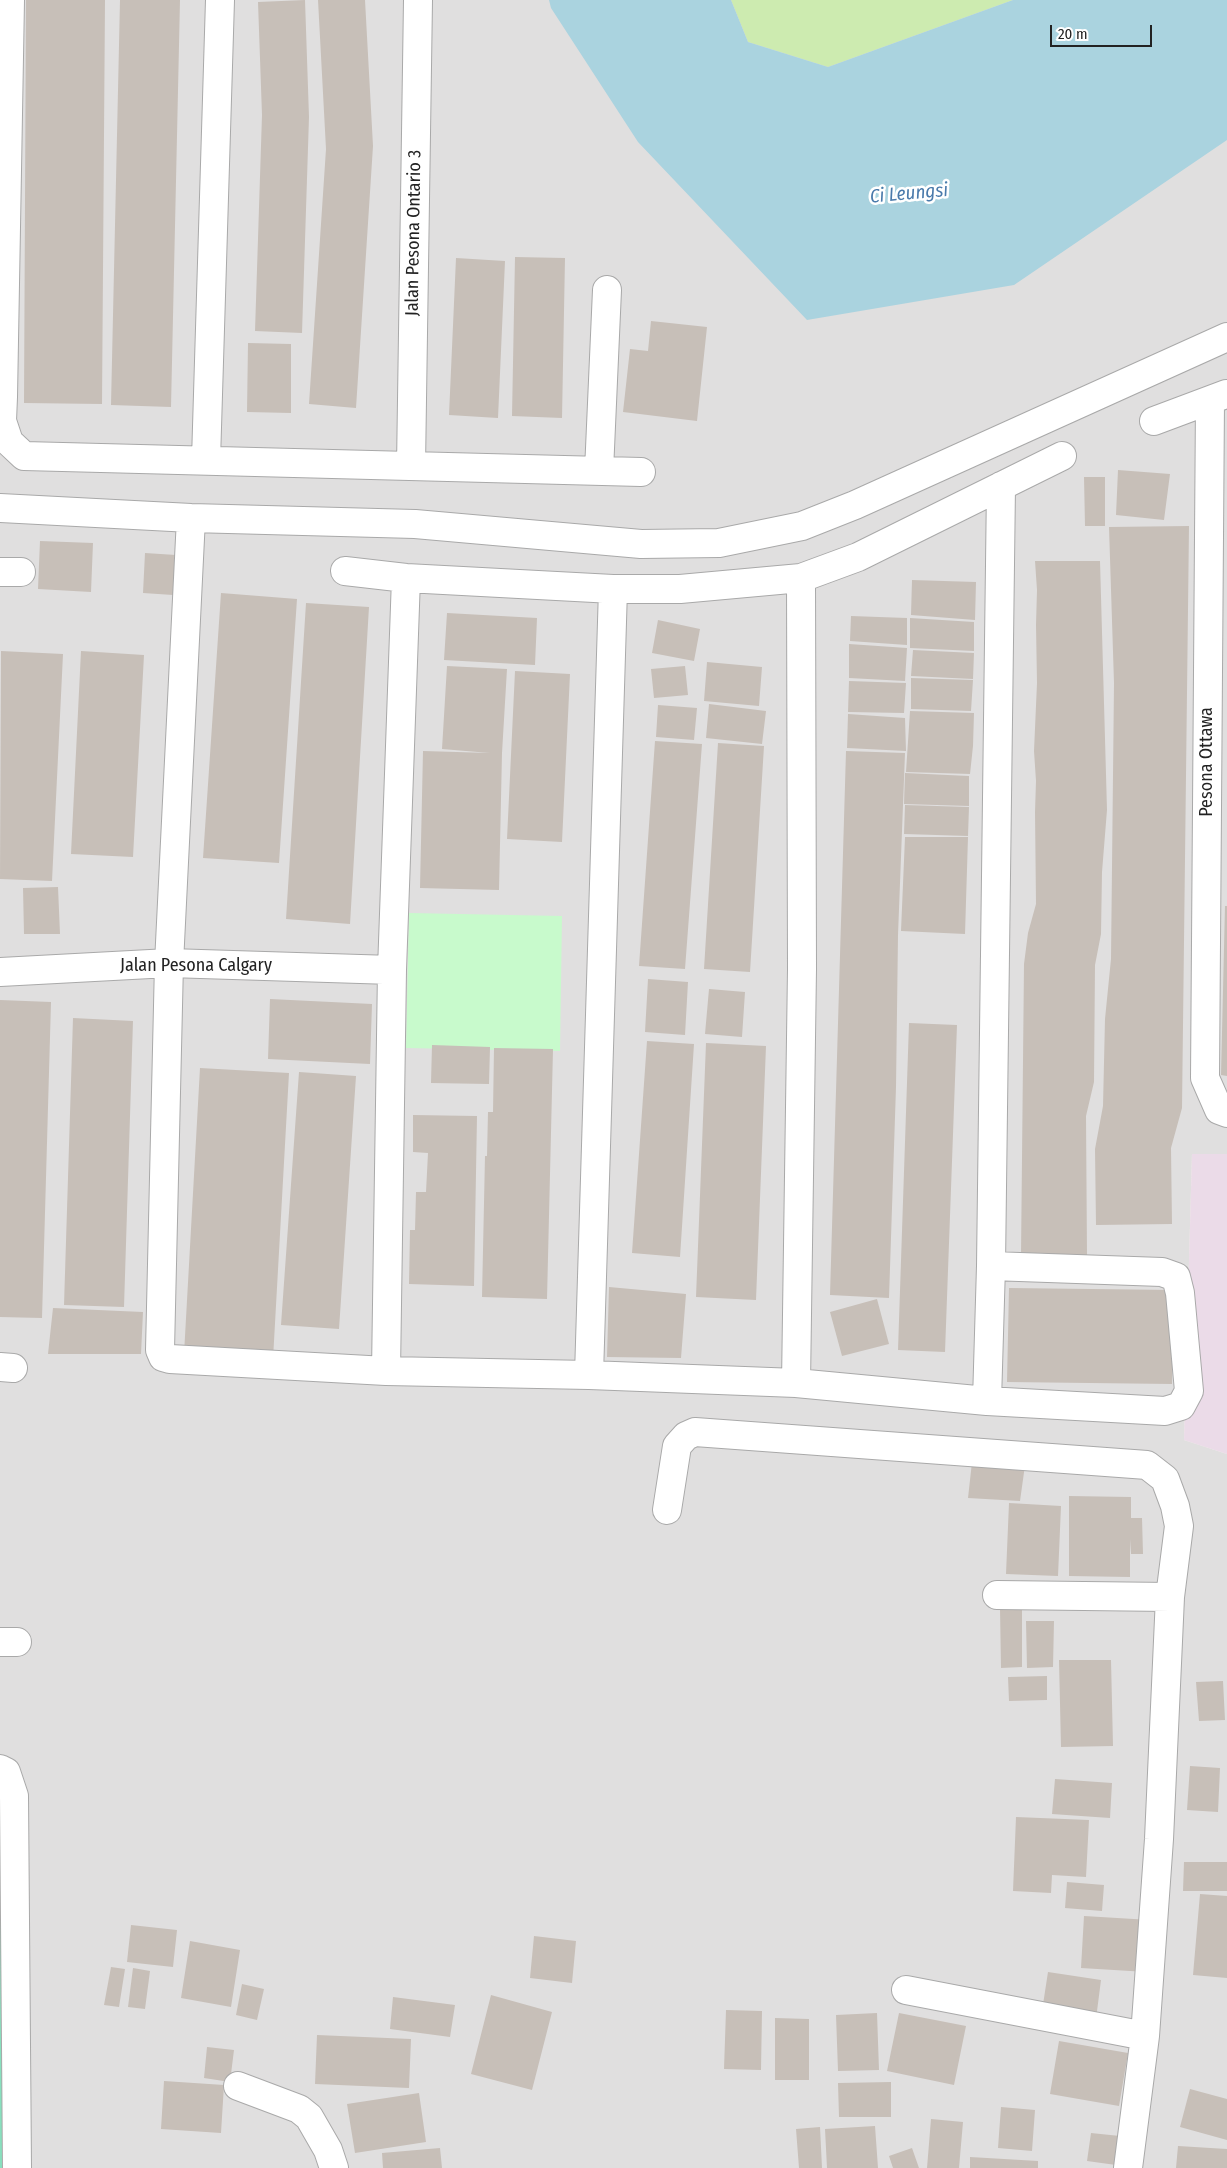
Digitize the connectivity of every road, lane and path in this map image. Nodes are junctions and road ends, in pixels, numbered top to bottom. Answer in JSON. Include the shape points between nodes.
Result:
{"nodes":[{"id":1,"x":10,"y":0,"type":"edge"},
{"id":2,"x":220,"y":0,"type":"edge"},
{"id":3,"x":418,"y":0,"type":"edge"},
{"id":4,"x":608,"y":290,"type":"dead end"},
{"id":5,"x":1227,"y":337,"type":"edge"},
{"id":6,"x":1,"y":397,"type":"edge"},
{"id":7,"x":1219,"y":398,"type":"edge"},
{"id":8,"x":1154,"y":421,"type":"dead end"},
{"id":9,"x":1062,"y":456,"type":"dead end"},
{"id":10,"x":206,"y":460,"type":"junction"},
{"id":11,"x":411,"y":466,"type":"junction"},
{"id":12,"x":599,"y":471,"type":"junction"},
{"id":13,"x":641,"y":472,"type":"dead end"},
{"id":14,"x":1001,"y":486,"type":"junction"},
{"id":15,"x":0,"y":508,"type":"edge"},
{"id":16,"x":191,"y":518,"type":"junction"},
{"id":17,"x":345,"y":571,"type":"dead end"},
{"id":18,"x":406,"y":578,"type":"junction"},
{"id":19,"x":801,"y":578,"type":"junction"},
{"id":20,"x":613,"y":589,"type":"junction"},
{"id":21,"x":169,"y":963,"type":"junction"},
{"id":22,"x":392,"y":970,"type":"junction"},
{"id":23,"x":0,"y":972,"type":"edge"},
{"id":24,"x":1227,"y":1114,"type":"edge"},
{"id":25,"x":991,"y":1266,"type":"junction"},
{"id":26,"x":386,"y":1371,"type":"junction"},
{"id":27,"x":589,"y":1375,"type":"junction"},
{"id":28,"x":796,"y":1383,"type":"junction"},
{"id":29,"x":987,"y":1401,"type":"junction"},
{"id":30,"x":667,"y":1510,"type":"dead end"},
{"id":31,"x":997,"y":1595,"type":"dead end"},
{"id":32,"x":1170,"y":1597,"type":"junction"},
{"id":33,"x":0,"y":1768,"type":"edge"},
{"id":34,"x":906,"y":1990,"type":"dead end"},
{"id":35,"x":1145,"y":2036,"type":"junction"},
{"id":36,"x":238,"y":2086,"type":"dead end"},
{"id":37,"x":17,"y":2168,"type":"edge"},
{"id":38,"x":334,"y":2168,"type":"edge"},
{"id":39,"x":1128,"y":2168,"type":"edge"}],
"edges":[{"from":1,"to":6,"type":"street"},
{"from":2,"to":10,"type":"street"},
{"from":3,"to":11,"type":"street","name":"Jalan Pesona Ontario 3"},
{"from":4,"to":12,"type":"street"},
{"from":5,"to":16,"type":"street","via":[[856,505],[802,526],[719,543],[641,544],[415,524]]},
{"from":6,"to":10,"type":"street","via":[[2,421],[9,442],[24,456]]},
{"from":7,"to":8,"type":"street"},
{"from":7,"to":24,"type":"street","name":"Pesona Ottawa","via":[[1205,1078],[1219,1110]]},
{"from":9,"to":14,"type":"street"},
{"from":10,"to":11,"type":"street"},
{"from":11,"to":12,"type":"street"},
{"from":12,"to":13,"type":"street"},
{"from":14,"to":19,"type":"street","via":[[858,557]]},
{"from":14,"to":25,"type":"street"},
{"from":15,"to":16,"type":"street"},
{"from":16,"to":21,"type":"street"},
{"from":17,"to":18,"type":"street"},
{"from":18,"to":20,"type":"street"},
{"from":18,"to":22,"type":"street"},
{"from":19,"to":20,"type":"street","via":[[680,589]]},
{"from":19,"to":28,"type":"street","via":[[802,969]]},
{"from":20,"to":27,"type":"street"},
{"from":21,"to":22,"type":"street","name":"Jalan Pesona Calgary"},
{"from":21,"to":23,"type":"street","name":"Jalan Pesona Calgary"},
{"from":21,"to":26,"type":"street","via":[[160,1350],[163,1357],[170,1360]]},
{"from":22,"to":26,"type":"street"},
{"from":25,"to":29,"type":"street"},
{"from":25,"to":29,"type":"street","via":[[1162,1272],[1176,1277],[1189,1392],[1181,1406],[1165,1411]]},
{"from":26,"to":27,"type":"street"},
{"from":27,"to":28,"type":"street"},
{"from":28,"to":29,"type":"street"},
{"from":30,"to":32,"type":"street","via":[[677,1446],[695,1432],[1147,1465],[1165,1479],[1179,1526]]},
{"from":31,"to":32,"type":"street"},
{"from":32,"to":35,"type":"street","via":[[1159,1839]]},
{"from":33,"to":37,"type":"street","via":[[6,1772],[14,1796]]},
{"from":34,"to":35,"type":"street"},
{"from":35,"to":39,"type":"street"},
{"from":36,"to":38,"type":"street","via":[[290,2104],[309,2117],[328,2150]]}]}
